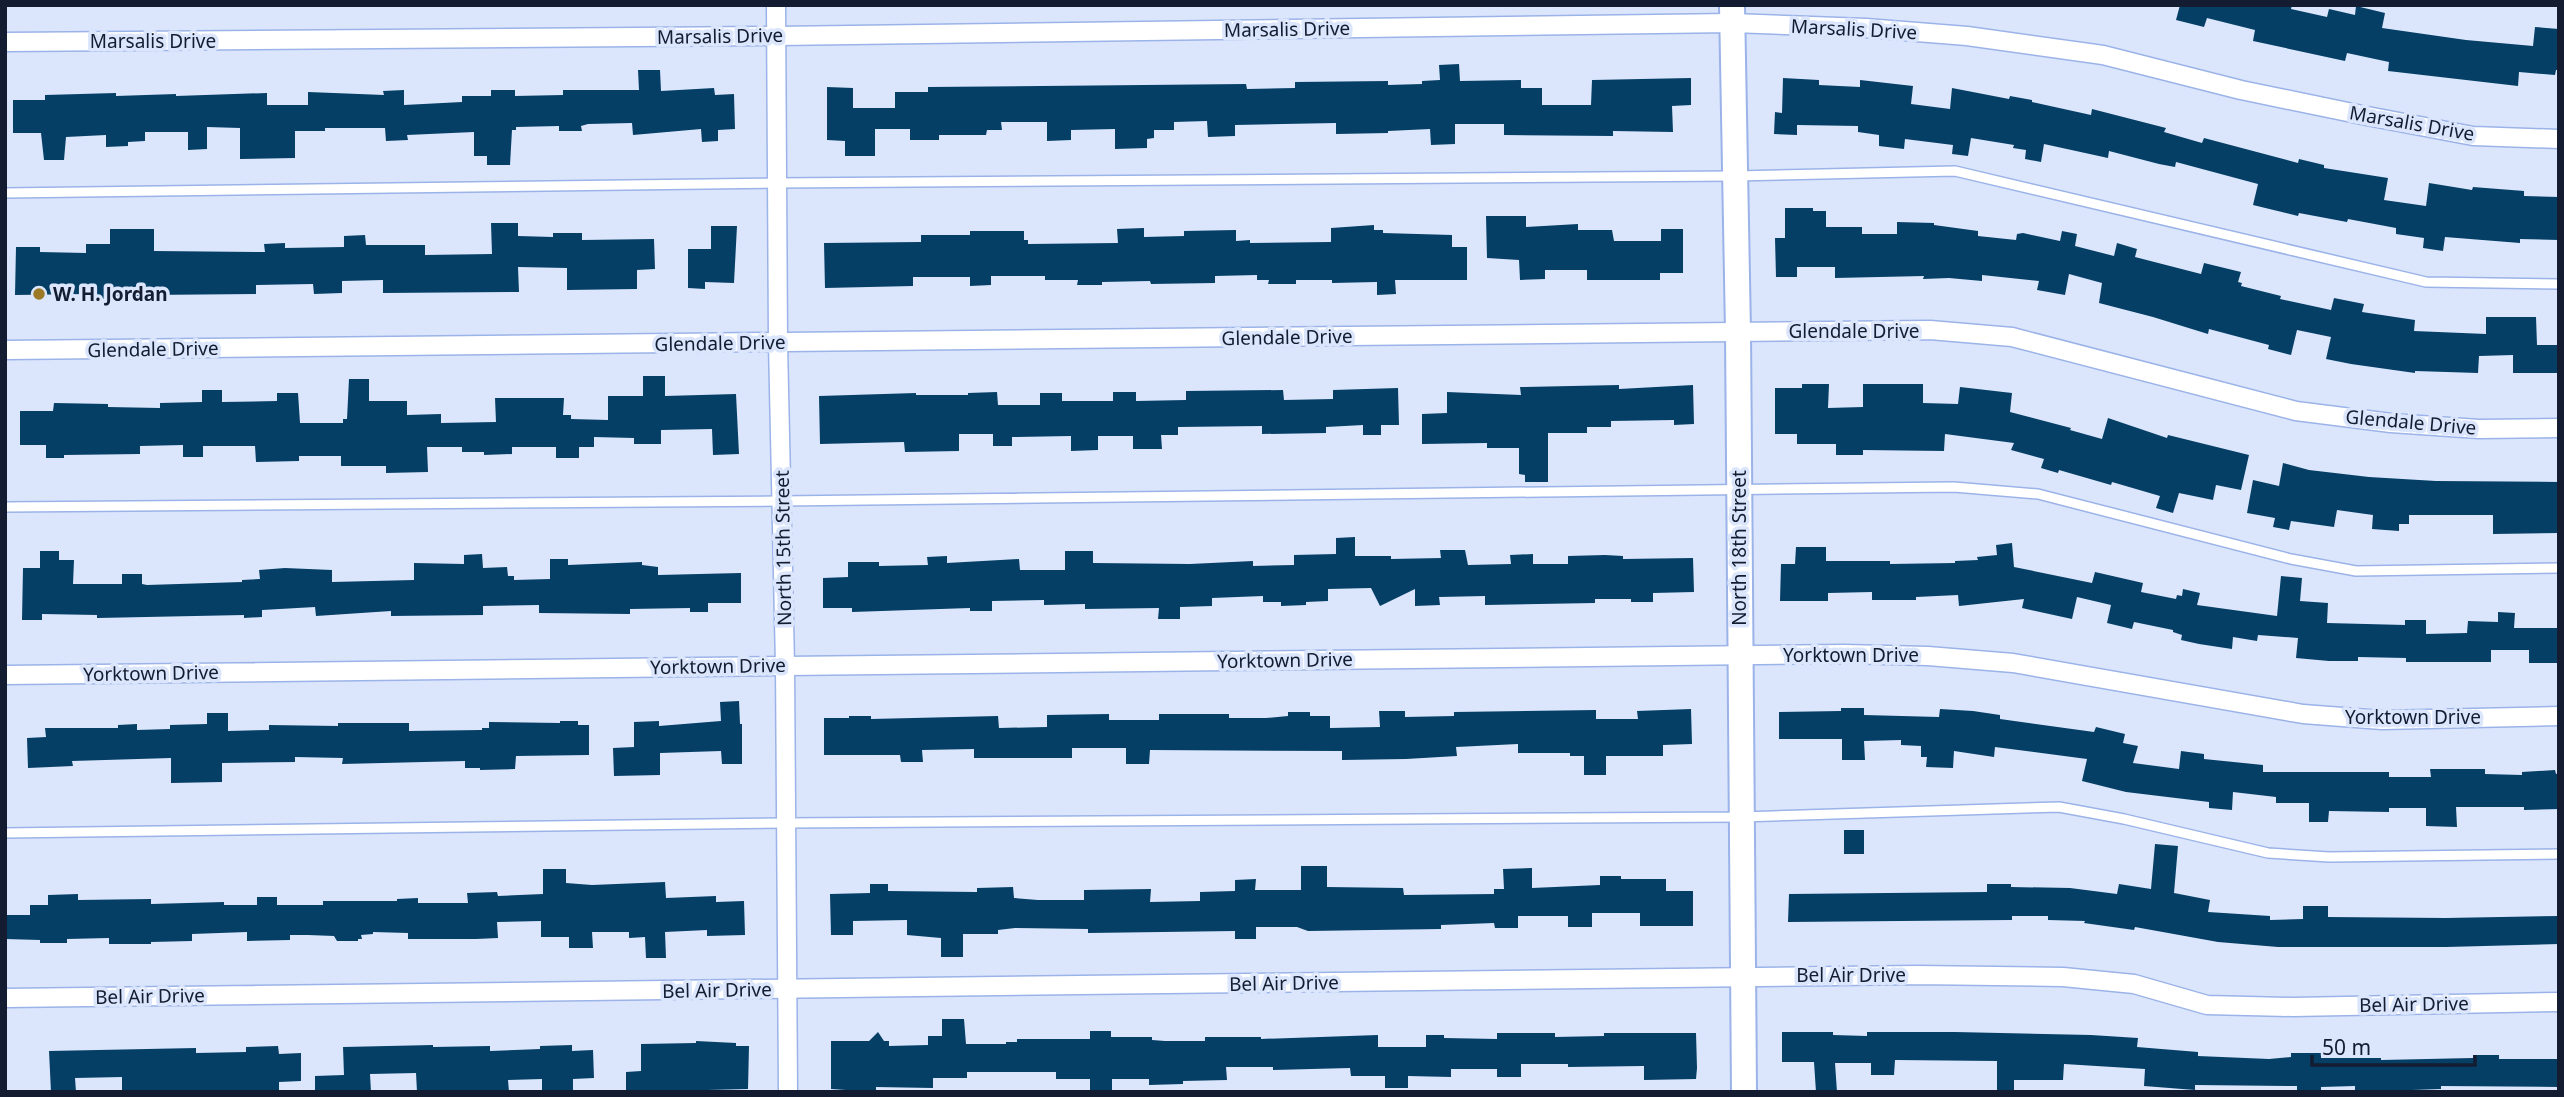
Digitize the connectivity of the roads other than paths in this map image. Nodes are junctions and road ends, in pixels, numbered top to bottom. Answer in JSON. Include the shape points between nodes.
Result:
{"nodes":[{"id":1,"x":776,"y":5,"type":"edge"},
{"id":2,"x":1732,"y":14,"type":"edge"},
{"id":3,"x":777,"y":36,"type":"junction"},
{"id":4,"x":5,"y":42,"type":"edge"},
{"id":5,"x":2559,"y":139,"type":"edge"},
{"id":6,"x":1735,"y":176,"type":"junction"},
{"id":7,"x":777,"y":183,"type":"junction"},
{"id":8,"x":5,"y":193,"type":"edge"},
{"id":9,"x":2559,"y":284,"type":"edge"},
{"id":10,"x":1738,"y":332,"type":"junction"},
{"id":11,"x":778,"y":343,"type":"junction"},
{"id":12,"x":5,"y":350,"type":"edge"},
{"id":13,"x":2559,"y":428,"type":"edge"},
{"id":14,"x":1739,"y":490,"type":"junction"},
{"id":15,"x":781,"y":501,"type":"junction"},
{"id":16,"x":5,"y":507,"type":"edge"},
{"id":17,"x":2559,"y":568,"type":"edge"},
{"id":18,"x":1740,"y":655,"type":"junction"},
{"id":19,"x":785,"y":665,"type":"junction"},
{"id":20,"x":5,"y":675,"type":"edge"},
{"id":21,"x":2559,"y":716,"type":"edge"},
{"id":22,"x":1742,"y":817,"type":"junction"},
{"id":23,"x":786,"y":823,"type":"junction"},
{"id":24,"x":5,"y":833,"type":"edge"},
{"id":25,"x":2559,"y":854,"type":"edge"},
{"id":26,"x":1743,"y":976,"type":"junction"},
{"id":27,"x":787,"y":990,"type":"junction"},
{"id":28,"x":5,"y":998,"type":"edge"},
{"id":29,"x":2559,"y":1002,"type":"edge"},
{"id":30,"x":788,"y":1092,"type":"edge"},
{"id":31,"x":1744,"y":1092,"type":"edge"}],
"edges":[{"from":1,"to":3,"type":"street","name":"North 15th Street"},
{"from":2,"to":3,"type":"street","name":"Marsalis Drive"},
{"from":2,"to":5,"type":"street","name":"Marsalis Drive","via":[[1967,36],[2103,55],[2241,90],[2473,136]]},
{"from":2,"to":6,"type":"street","name":"North 18th Street"},
{"from":3,"to":4,"type":"street","name":"Marsalis Drive"},
{"from":3,"to":7,"type":"street","name":"North 15th Street"},
{"from":6,"to":7,"type":"lane"},
{"from":6,"to":9,"type":"lane","via":[[1955,172],[2426,282]]},
{"from":6,"to":10,"type":"street","name":"North 18th Street"},
{"from":7,"to":8,"type":"lane"},
{"from":7,"to":11,"type":"street","name":"North 15th Street"},
{"from":10,"to":11,"type":"street","name":"Glendale Drive"},
{"from":10,"to":13,"type":"street","name":"Glendale Drive","via":[[1930,330],[2012,337],[2296,411],[2479,429]]},
{"from":10,"to":14,"type":"street","name":"North 18th Street"},
{"from":11,"to":12,"type":"street","name":"Glendale Drive"},
{"from":11,"to":15,"type":"street","name":"North 15th Street"},
{"from":14,"to":15,"type":"lane"},
{"from":14,"to":17,"type":"lane","via":[[1954,487],[2038,494],[2291,559],[2356,571]]},
{"from":14,"to":18,"type":"street","name":"North 18th Street"},
{"from":15,"to":16,"type":"lane"},
{"from":15,"to":19,"type":"street","name":"North 15th Street"},
{"from":18,"to":19,"type":"street","name":"Yorktown Drive"},
{"from":18,"to":21,"type":"street","name":"Yorktown Drive","via":[[1928,656],[2013,663],[2317,715],[2382,720]]},
{"from":18,"to":22,"type":"street","name":"North 18th Street"},
{"from":19,"to":20,"type":"street","name":"Yorktown Drive"},
{"from":19,"to":23,"type":"street","name":"North 15th Street"},
{"from":22,"to":23,"type":"lane"},
{"from":22,"to":25,"type":"lane","via":[[2059,807],[2268,853],[2329,857]]},
{"from":22,"to":26,"type":"street","name":"North 18th Street"},
{"from":23,"to":24,"type":"lane"},
{"from":23,"to":27,"type":"street","name":"North 15th Street"},
{"from":26,"to":27,"type":"street","name":"Bel Air Drive"},
{"from":26,"to":29,"type":"street","name":"Bel Air Drive","via":[[2063,977],[2134,984],[2207,1005]]},
{"from":26,"to":31,"type":"street","name":"North 18th Street"},
{"from":27,"to":28,"type":"street","name":"Bel Air Drive"},
{"from":27,"to":30,"type":"street","name":"North 15th Street"}]}
